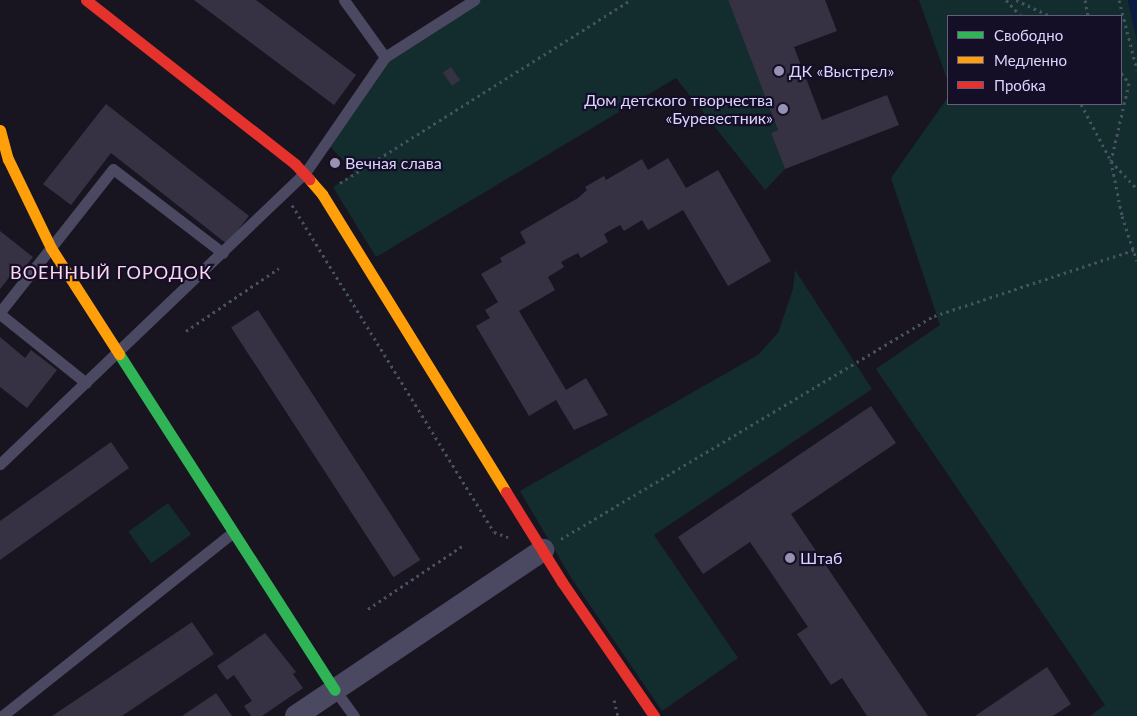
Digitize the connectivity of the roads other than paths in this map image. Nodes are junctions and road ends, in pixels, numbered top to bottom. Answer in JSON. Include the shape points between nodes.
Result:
{"nodes":[{"id":1,"x":86,"y":0,"type":"edge"},
{"id":2,"x":344,"y":0,"type":"edge"},
{"id":3,"x":474,"y":0,"type":"edge"},
{"id":4,"x":385,"y":57,"type":"junction"},
{"id":5,"x":0,"y":130,"type":"edge"},
{"id":6,"x":8,"y":159,"type":"junction"},
{"id":7,"x":0,"y":168,"type":"edge"},
{"id":8,"x":304,"y":173,"type":"junction"},
{"id":9,"x":51,"y":248,"type":"junction"},
{"id":10,"x":223,"y":253,"type":"junction"},
{"id":11,"x":0,"y":313,"type":"edge"},
{"id":12,"x":118,"y":352,"type":"junction"},
{"id":13,"x":86,"y":383,"type":"junction"},
{"id":14,"x":0,"y":464,"type":"edge"},
{"id":15,"x":233,"y":532,"type":"junction"},
{"id":16,"x":543,"y":550,"type":"junction"},
{"id":17,"x":336,"y":690,"type":"junction"},
{"id":18,"x":2,"y":716,"type":"edge"},
{"id":19,"x":296,"y":716,"type":"edge"},
{"id":20,"x":354,"y":716,"type":"edge"},
{"id":21,"x":654,"y":716,"type":"edge"}],
"edges":[{"from":1,"to":8,"type":"street"},
{"from":2,"to":4,"type":"lane"},
{"from":3,"to":4,"type":"lane"},
{"from":4,"to":8,"type":"lane"},
{"from":5,"to":6,"type":"street"},
{"from":6,"to":7,"type":"lane"},
{"from":6,"to":9,"type":"street"},
{"from":8,"to":10,"type":"lane"},
{"from":8,"to":16,"type":"street","via":[[322,194]]},
{"from":9,"to":10,"type":"lane","via":[[113,169]]},
{"from":9,"to":11,"type":"lane"},
{"from":9,"to":12,"type":"street"},
{"from":10,"to":12,"type":"lane"},
{"from":11,"to":13,"type":"lane"},
{"from":12,"to":13,"type":"lane"},
{"from":12,"to":15,"type":"street"},
{"from":13,"to":14,"type":"lane"},
{"from":15,"to":17,"type":"street"},
{"from":15,"to":18,"type":"lane"},
{"from":16,"to":17,"type":"street"},
{"from":16,"to":21,"type":"street"},
{"from":17,"to":19,"type":"street"},
{"from":17,"to":20,"type":"lane"}]}
